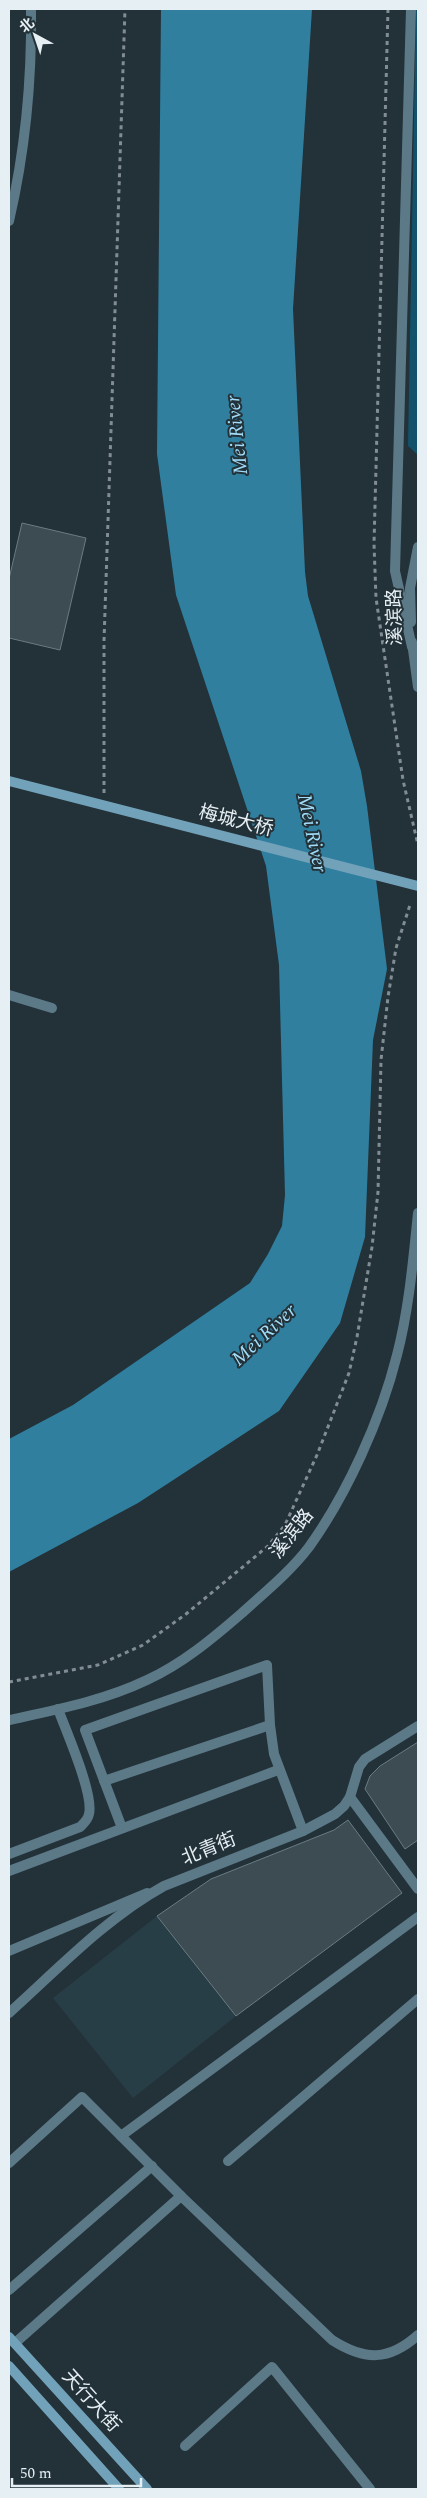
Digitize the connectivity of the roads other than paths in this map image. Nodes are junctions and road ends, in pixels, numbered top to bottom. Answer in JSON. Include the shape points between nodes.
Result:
{"nodes":[{"id":1,"x":31,"y":9,"type":"edge"},
{"id":2,"x":410,"y":9,"type":"edge"},
{"id":3,"x":9,"y":221,"type":"edge"},
{"id":4,"x":418,"y":547,"type":"edge"},
{"id":5,"x":412,"y":647,"type":"junction"},
{"id":6,"x":417,"y":674,"type":"edge"},
{"id":7,"x":418,"y":687,"type":"edge"},
{"id":8,"x":9,"y":781,"type":"edge"},
{"id":9,"x":418,"y":886,"type":"edge"},
{"id":10,"x":10,"y":999,"type":"edge"},
{"id":11,"x":52,"y":1008,"type":"dead end"},
{"id":12,"x":418,"y":1213,"type":"edge"},
{"id":13,"x":58,"y":1709,"type":"junction"},
{"id":14,"x":9,"y":1720,"type":"edge"},
{"id":15,"x":270,"y":1725,"type":"junction"},
{"id":16,"x":418,"y":1726,"type":"edge"},
{"id":17,"x":278,"y":1770,"type":"junction"},
{"id":18,"x":104,"y":1782,"type":"junction"},
{"id":19,"x":350,"y":1797,"type":"junction"},
{"id":20,"x":122,"y":1828,"type":"junction"},
{"id":21,"x":303,"y":1831,"type":"junction"},
{"id":22,"x":9,"y":1854,"type":"edge"},
{"id":23,"x":9,"y":1871,"type":"edge"},
{"id":24,"x":164,"y":1886,"type":"junction"},
{"id":25,"x":418,"y":1890,"type":"edge"},
{"id":26,"x":418,"y":1916,"type":"edge"},
{"id":27,"x":9,"y":1951,"type":"edge"},
{"id":28,"x":418,"y":1999,"type":"edge"},
{"id":29,"x":9,"y":2013,"type":"edge"},
{"id":30,"x":121,"y":2136,"type":"junction"},
{"id":31,"x":228,"y":2161,"type":"dead end"},
{"id":32,"x":9,"y":2163,"type":"edge"},
{"id":33,"x":152,"y":2166,"type":"junction"},
{"id":34,"x":182,"y":2196,"type":"junction"},
{"id":35,"x":9,"y":2290,"type":"edge"},
{"id":36,"x":418,"y":2335,"type":"edge"},
{"id":37,"x":12,"y":2340,"type":"edge"},
{"id":38,"x":9,"y":2366,"type":"edge"},
{"id":39,"x":185,"y":2446,"type":"dead end"},
{"id":40,"x":119,"y":2489,"type":"edge"},
{"id":41,"x":147,"y":2489,"type":"edge"},
{"id":42,"x":370,"y":2489,"type":"edge"}],
"edges":[{"from":1,"to":3,"type":"street","via":[[27,114]]},
{"from":2,"to":5,"type":"street","via":[[396,571]]},
{"from":4,"to":5,"type":"street","name":"溪滨路","via":[[410,588]]},
{"from":5,"to":6,"type":"street","name":"溪滨路"},
{"from":6,"to":7,"type":"street","name":"溪滨路"},
{"from":8,"to":9,"type":"main road","name":"梅城大桥"},
{"from":10,"to":11,"type":"street"},
{"from":12,"to":13,"type":"street","name":"溪滨路","via":[[401,1337],[386,1390],[362,1452],[308,1548],[269,1588],[183,1660],[123,1690]]},
{"from":13,"to":14,"type":"street","name":"溪滨路"},
{"from":13,"to":22,"type":"street","via":[[89,1797],[89,1815],[80,1827]]},
{"from":15,"to":17,"type":"street"},
{"from":15,"to":18,"type":"street"},
{"from":15,"to":18,"type":"street","via":[[267,1665],[85,1730]]},
{"from":16,"to":19,"type":"street","name":"北青街","via":[[365,1759]]},
{"from":17,"to":20,"type":"street"},
{"from":17,"to":21,"type":"street"},
{"from":18,"to":20,"type":"street"},
{"from":19,"to":21,"type":"street","name":"北青街","via":[[334,1814]]},
{"from":19,"to":25,"type":"street"},
{"from":20,"to":23,"type":"street"},
{"from":21,"to":24,"type":"street","name":"北青街"},
{"from":24,"to":27,"type":"street"},
{"from":24,"to":29,"type":"street","name":"北青街","via":[[113,1920]]},
{"from":26,"to":30,"type":"street"},
{"from":28,"to":31,"type":"street"},
{"from":30,"to":32,"type":"street","via":[[82,2097]]},
{"from":30,"to":33,"type":"street"},
{"from":33,"to":34,"type":"street"},
{"from":33,"to":35,"type":"street"},
{"from":34,"to":36,"type":"street","via":[[323,2333],[343,2347],[366,2355],[389,2354]]},
{"from":34,"to":37,"type":"street"},
{"from":37,"to":41,"type":"main road","name":"天行大街"},
{"from":38,"to":40,"type":"main road"},
{"from":39,"to":42,"type":"street","via":[[272,2367]]}]}
